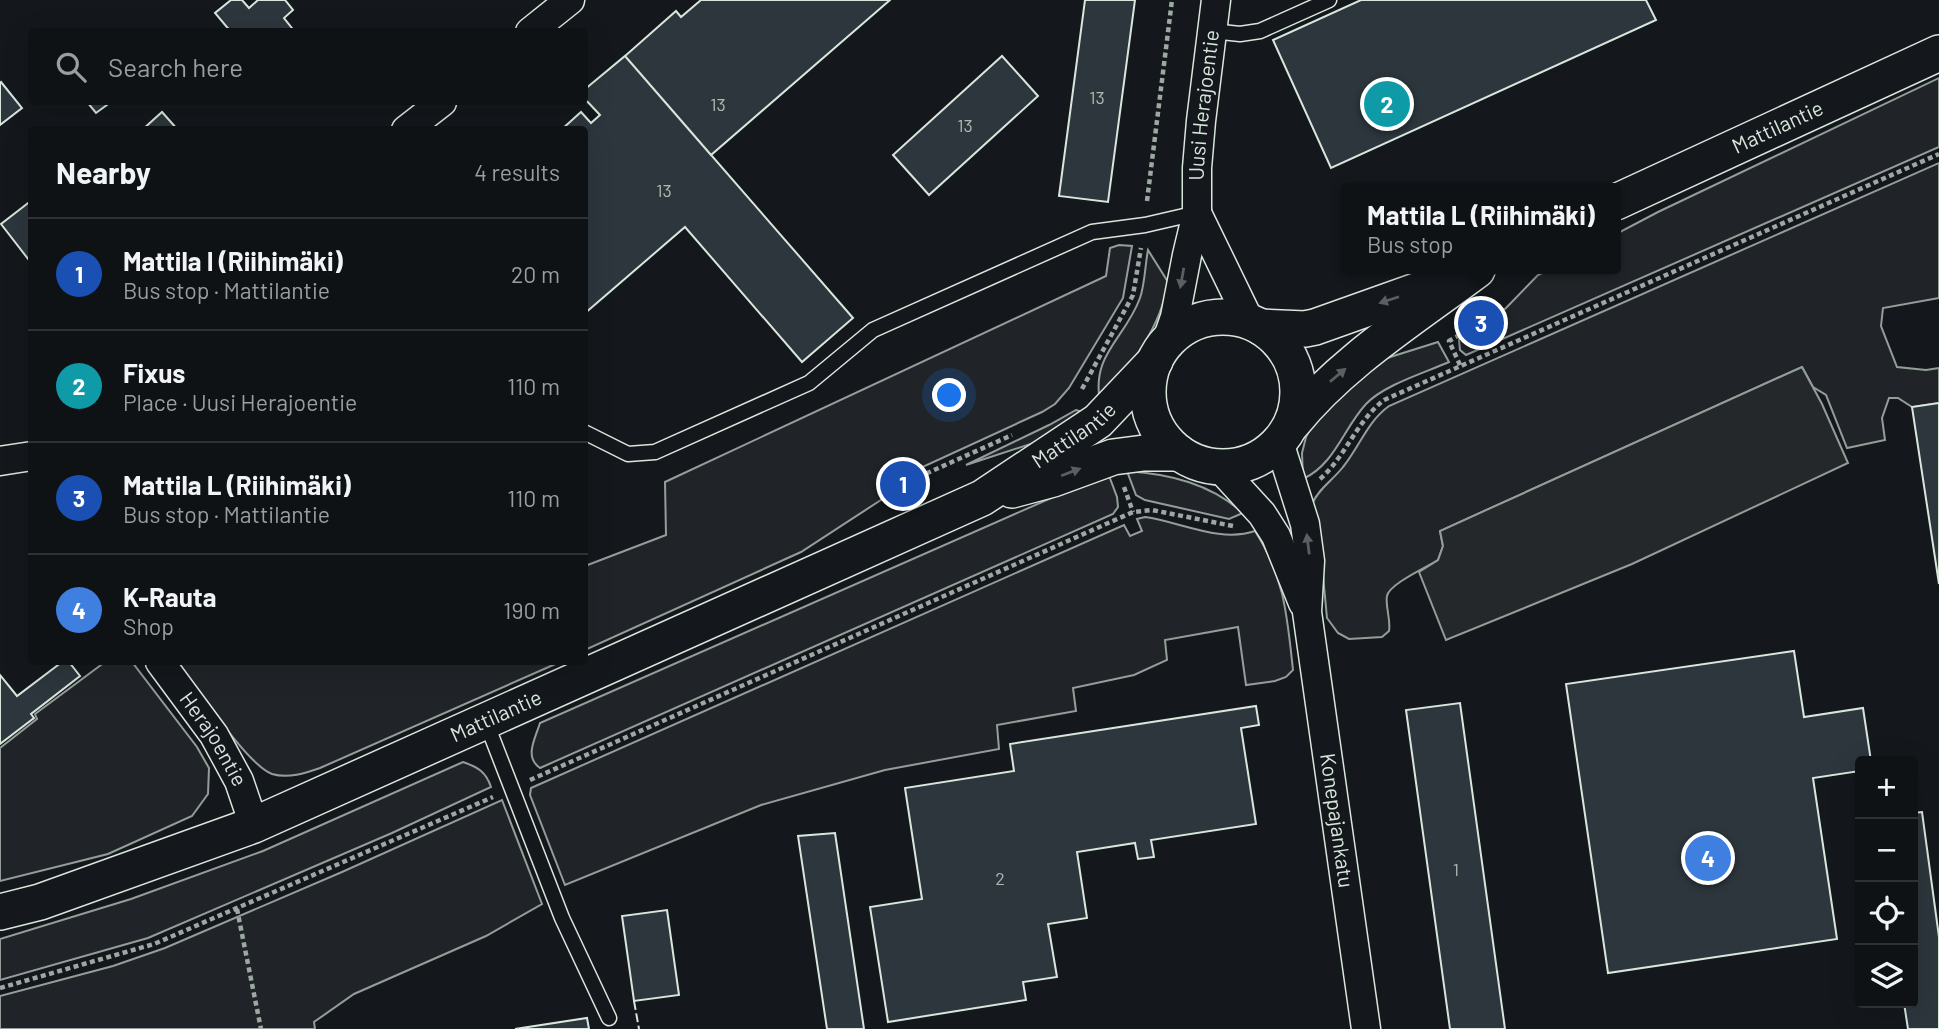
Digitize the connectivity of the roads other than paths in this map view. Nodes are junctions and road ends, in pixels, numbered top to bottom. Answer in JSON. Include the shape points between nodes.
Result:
{"nodes":[{"id":1,"x":570,"y":0,"type":"edge"},
{"id":2,"x":1216,"y":0,"type":"edge"},
{"id":3,"x":1329,"y":0,"type":"edge"},
{"id":4,"x":535,"y":28,"type":"edge"},
{"id":5,"x":1212,"y":31,"type":"junction"},
{"id":6,"x":1939,"y":53,"type":"edge"},
{"id":7,"x":438,"y":105,"type":"edge"},
{"id":8,"x":411,"y":126,"type":"edge"},
{"id":9,"x":1621,"y":200,"type":"edge"},
{"id":10,"x":1197,"y":213,"type":"junction"},
{"id":11,"x":1467,"y":274,"type":"edge"},
{"id":12,"x":1474,"y":274,"type":"edge"},
{"id":13,"x":1255,"y":325,"type":"junction"},
{"id":14,"x":1160,"y":352,"type":"junction"},
{"id":15,"x":1285,"y":433,"type":"junction"},
{"id":16,"x":588,"y":434,"type":"edge"},
{"id":17,"x":1179,"y":453,"type":"junction"},
{"id":18,"x":28,"y":457,"type":"edge"},
{"id":19,"x":0,"y":461,"type":"edge"},
{"id":20,"x":1219,"y":467,"type":"junction"},
{"id":21,"x":982,"y":498,"type":"junction"},
{"id":22,"x":1307,"y":612,"type":"junction"},
{"id":23,"x":161,"y":665,"type":"edge"},
{"id":24,"x":486,"y":721,"type":"junction"},
{"id":25,"x":254,"y":825,"type":"junction"},
{"id":26,"x":0,"y":912,"type":"edge"},
{"id":27,"x":609,"y":1017,"type":"dead end"},
{"id":28,"x":1366,"y":1029,"type":"edge"}],
"edges":[{"from":1,"to":4,"type":"street"},
{"from":2,"to":5,"type":"street","name":"Uusi Herajoentie"},
{"from":3,"to":5,"type":"lane","via":[[1260,31]]},
{"from":5,"to":10,"type":"street","name":"Uusi Herajoentie","via":[[1199,145]]},
{"from":6,"to":9,"type":"street","name":"Mattilantie"},
{"from":7,"to":8,"type":"street"},
{"from":10,"to":13,"type":"street","name":"Uusi Herajoentie"},
{"from":10,"to":14,"type":"street","name":"Uusi Herajoentie","one_way":true,"via":[[1175,317]]},
{"from":10,"to":16,"type":"lane","via":[[1092,232],[873,330],[809,383],[655,452],[628,454]]},
{"from":11,"to":13,"type":"street","one_way":true,"via":[[1315,327]]},
{"from":15,"to":12,"type":"street","one_way":true,"via":[[1315,395],[1340,373]]},
{"from":13,"to":14,"type":"street","via":[[1220,317],[1200,321],[1181,330]]},
{"from":13,"to":15,"type":"street","via":[[1278,341],[1298,380],[1298,402]]},
{"from":14,"to":17,"type":"street","via":[[1149,380],[1149,401],[1164,439]]},
{"from":14,"to":21,"type":"street","name":"Mattilantie","via":[[1098,421]]},
{"from":15,"to":20,"type":"street","via":[[1262,457]]},
{"from":22,"to":15,"type":"street","name":"Konepajankatu","one_way":true,"via":[[1310,561]]},
{"from":17,"to":20,"type":"street"},
{"from":21,"to":17,"type":"street","name":"Mattilantie","one_way":true,"via":[[1113,457]]},
{"from":18,"to":19,"type":"street"},
{"from":20,"to":22,"type":"street","name":"Konepajankatu","via":[[1276,536]]},
{"from":21,"to":24,"type":"street","name":"Mattilantie"},
{"from":22,"to":28,"type":"street","name":"Konepajankatu"},
{"from":23,"to":25,"type":"street","name":"Herajoentie","via":[[214,735],[239,781]]},
{"from":24,"to":25,"type":"street","name":"Mattilantie"},
{"from":24,"to":27,"type":"lane","via":[[562,918]]},
{"from":25,"to":26,"type":"street","name":"Mattilantie","via":[[40,902]]}]}
